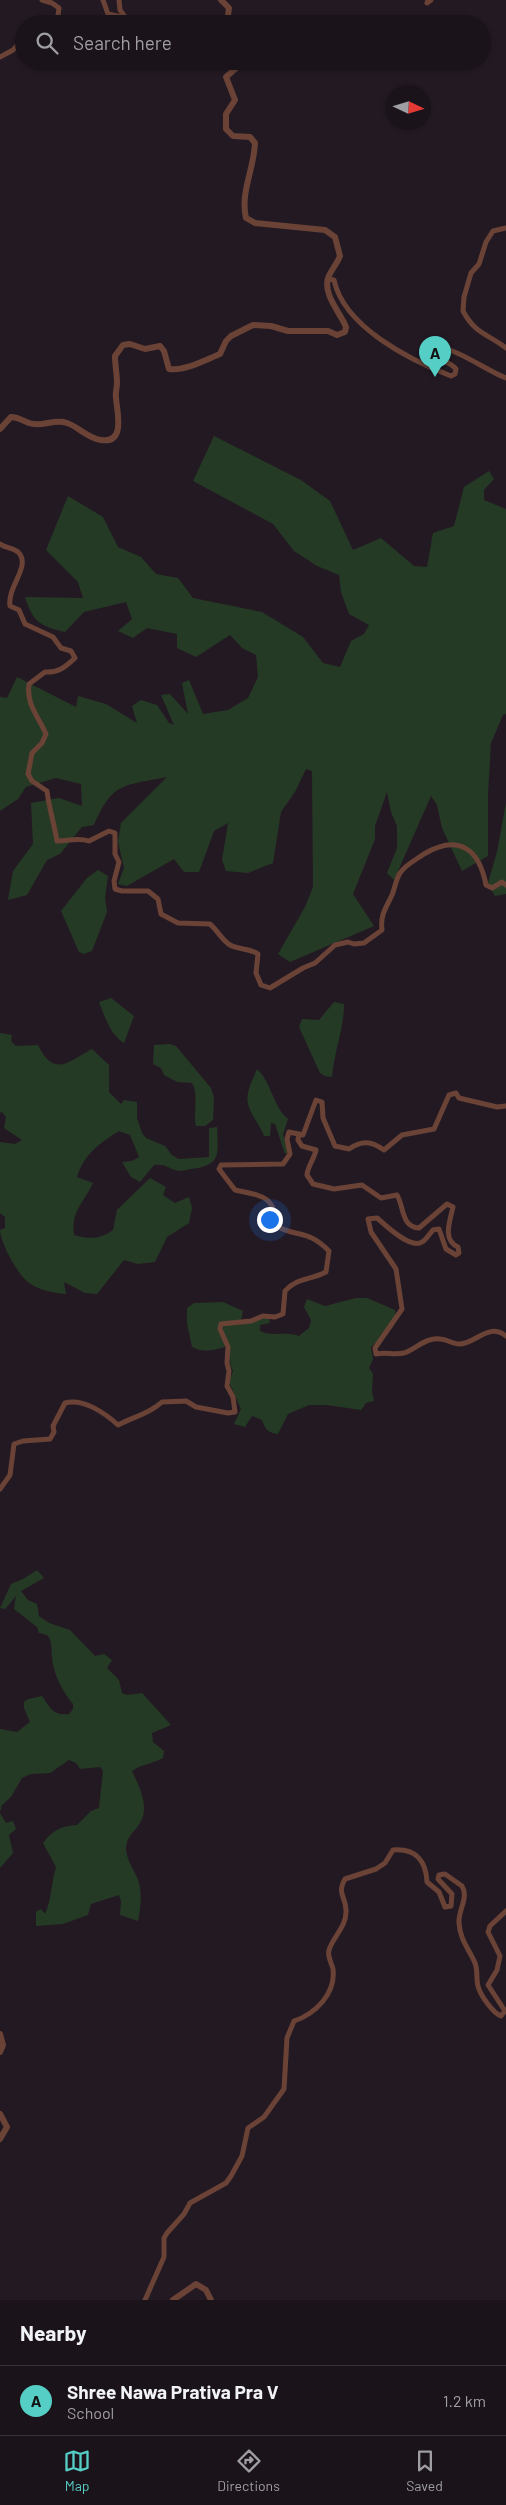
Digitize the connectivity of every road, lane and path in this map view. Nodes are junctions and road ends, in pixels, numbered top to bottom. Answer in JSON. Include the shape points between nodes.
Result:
{"nodes":[{"id":1,"x":42,"y":0,"type":"edge"},
{"id":2,"x":103,"y":0,"type":"edge"},
{"id":3,"x":119,"y":0,"type":"edge"},
{"id":4,"x":221,"y":0,"type":"edge"},
{"id":5,"x":58,"y":15,"type":"edge"},
{"id":6,"x":113,"y":15,"type":"edge"},
{"id":7,"x":124,"y":15,"type":"edge"},
{"id":8,"x":228,"y":15,"type":"edge"},
{"id":9,"x":15,"y":48,"type":"edge"},
{"id":10,"x":0,"y":57,"type":"edge"},
{"id":11,"x":233,"y":70,"type":"edge"},
{"id":12,"x":506,"y":228,"type":"edge"},
{"id":13,"x":328,"y":279,"type":"junction"},
{"id":14,"x":506,"y":348,"type":"edge"},
{"id":15,"x":506,"y":378,"type":"edge"},
{"id":16,"x":0,"y":429,"type":"edge"},
{"id":17,"x":0,"y":544,"type":"edge"},
{"id":18,"x":506,"y":885,"type":"edge"},
{"id":19,"x":506,"y":1106,"type":"edge"},
{"id":20,"x":299,"y":1134,"type":"junction"},
{"id":21,"x":506,"y":1336,"type":"edge"},
{"id":22,"x":0,"y":1489,"type":"edge"},
{"id":23,"x":506,"y":1911,"type":"edge"},
{"id":24,"x":0,"y":2034,"type":"edge"},
{"id":25,"x":0,"y":2052,"type":"edge"},
{"id":26,"x":0,"y":2114,"type":"edge"},
{"id":27,"x":0,"y":2138,"type":"edge"},
{"id":28,"x":145,"y":2300,"type":"edge"},
{"id":29,"x":173,"y":2300,"type":"edge"},
{"id":30,"x":211,"y":2300,"type":"edge"}],
"edges":[{"from":1,"to":5,"type":"street","via":[[59,8]]},
{"from":2,"to":6,"type":"street","via":[[108,14]]},
{"from":3,"to":7,"type":"street"},
{"from":4,"to":8,"type":"street","via":[[229,8]]},
{"from":9,"to":10,"type":"street"},
{"from":11,"to":13,"type":"street","via":[[226,77],[235,100],[226,114],[226,129],[233,136],[250,137],[255,143],[245,194],[246,218],[256,223],[330,232],[335,237],[340,256]]},
{"from":12,"to":14,"type":"street","via":[[493,231],[486,242],[480,264],[471,273],[463,311],[478,331]]},
{"from":13,"to":15,"type":"street","via":[[334,280],[336,293],[355,317],[399,353],[451,376],[456,369],[452,363],[436,358],[425,348],[430,346],[459,352],[482,368]]},
{"from":13,"to":16,"type":"street","via":[[328,290],[336,313],[346,327],[343,334],[253,325],[231,336],[220,354],[175,370],[169,369],[160,346],[145,349],[123,345],[114,356],[119,420],[114,436],[99,440],[67,422],[42,425],[18,417],[11,417]]},
{"from":17,"to":18,"type":"street","via":[[17,550],[22,556],[20,576],[9,597],[10,606],[19,610],[25,624],[53,637],[75,658],[65,667],[54,673],[45,672],[29,684],[31,707],[46,734],[32,753],[28,774],[32,781],[47,791],[57,841],[78,837],[89,841],[109,831],[115,833],[115,854],[119,862],[115,888],[148,891],[158,899],[161,914],[178,923],[210,924],[228,944],[253,950],[258,954],[256,973],[261,985],[270,988],[315,964],[335,945],[364,943],[382,930],[380,916],[400,872],[437,846],[453,844],[466,848],[477,857],[486,885],[492,888],[502,882]]},
{"from":19,"to":20,"type":"street","via":[[459,1098],[456,1093],[449,1095],[434,1129],[402,1135],[384,1150],[373,1142],[359,1142],[348,1149],[335,1146],[323,1118],[322,1102],[316,1100],[303,1135]]},
{"from":20,"to":21,"type":"street","via":[[302,1146],[316,1150],[309,1162],[307,1176],[313,1184],[334,1188],[362,1185],[380,1198],[397,1195],[405,1220],[414,1228],[447,1204],[453,1207],[448,1238],[458,1247],[456,1255],[446,1249],[439,1229],[416,1244],[403,1239],[377,1218],[368,1219],[371,1232],[396,1269],[402,1309],[375,1348],[376,1354],[402,1354],[440,1338],[459,1344],[487,1331]]},
{"from":20,"to":22,"type":"street","via":[[289,1132],[290,1154],[283,1164],[221,1165],[219,1169],[235,1190],[264,1196],[274,1205],[276,1226],[288,1232],[304,1233],[317,1239],[328,1250],[326,1272],[299,1280],[285,1291],[283,1314],[275,1318],[264,1316],[220,1324],[228,1347],[227,1386],[233,1397],[234,1412],[196,1407],[186,1401],[162,1402],[152,1412],[118,1425],[106,1414],[71,1401],[65,1403],[50,1439],[14,1444],[10,1475]]},
{"from":23,"to":28,"type":"street","via":[[488,1932],[500,1951],[497,1970],[488,1985],[505,2011],[501,2016],[495,2014],[481,1994],[476,1965],[462,1941],[459,1917],[465,1898],[462,1886],[445,1874],[439,1875],[438,1879],[452,1894],[451,1906],[445,1908],[439,1892],[428,1882],[426,1866],[420,1858],[401,1849],[394,1850],[376,1869],[345,1879],[341,1897],[347,1910],[329,1950],[332,1984],[316,2009],[305,2018],[294,2021],[290,2029],[284,2089],[264,2117],[248,2128],[242,2156],[231,2176],[190,2203],[167,2233],[164,2257]]},
{"from":24,"to":25,"type":"street","via":[[3,2044]]},
{"from":26,"to":27,"type":"street","via":[[7,2127]]},
{"from":29,"to":30,"type":"street","via":[[196,2284],[206,2290]]}]}
